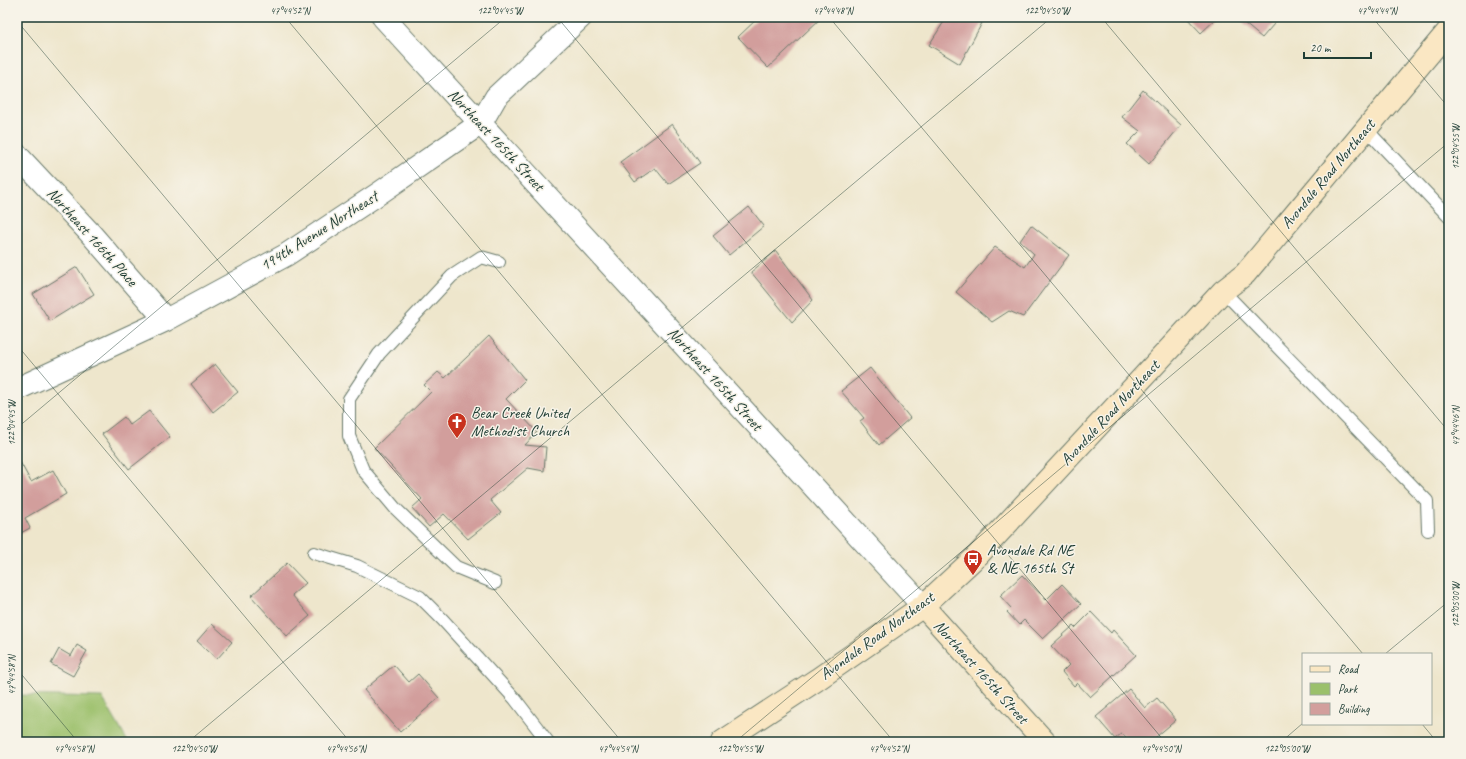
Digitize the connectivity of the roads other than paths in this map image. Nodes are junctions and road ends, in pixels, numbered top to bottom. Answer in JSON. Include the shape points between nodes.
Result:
{"nodes":[{"id":1,"x":383,"y":17,"type":"edge"},
{"id":2,"x":581,"y":17,"type":"edge"},
{"id":3,"x":1449,"y":30,"type":"edge"},
{"id":4,"x":481,"y":123,"type":"junction"},
{"id":5,"x":1366,"y":129,"type":"junction"},
{"id":6,"x":17,"y":155,"type":"edge"},
{"id":7,"x":1449,"y":217,"type":"edge"},
{"id":8,"x":499,"y":262,"type":"dead end"},
{"id":9,"x":1223,"y":292,"type":"junction"},
{"id":10,"x":166,"y":320,"type":"junction"},
{"id":11,"x":17,"y":389,"type":"edge"},
{"id":12,"x":1428,"y":530,"type":"dead end"},
{"id":13,"x":314,"y":553,"type":"dead end"},
{"id":14,"x":494,"y":583,"type":"dead end"},
{"id":15,"x":923,"y":606,"type":"junction"},
{"id":16,"x":548,"y":742,"type":"edge"},
{"id":17,"x":722,"y":742,"type":"edge"},
{"id":18,"x":1045,"y":742,"type":"edge"}],
"edges":[{"from":1,"to":4,"type":"street","name":"Northeast 165th Street"},
{"from":2,"to":4,"type":"street","name":"194th Avenue Northeast","via":[[496,97]]},
{"from":3,"to":5,"type":"main road","name":"Avondale Road Northeast"},
{"from":4,"to":10,"type":"street","name":"194th Avenue Northeast","via":[[286,255]]},
{"from":4,"to":15,"type":"street","name":"Northeast 165th Street"},
{"from":5,"to":7,"type":"lane"},
{"from":5,"to":9,"type":"main road","name":"Avondale Road Northeast","via":[[1244,274]]},
{"from":6,"to":10,"type":"street","name":"Northeast 166th Place"},
{"from":8,"to":14,"type":"lane","via":[[481,257],[452,276],[379,354],[349,399],[349,436],[363,470],[395,508],[456,567]]},
{"from":9,"to":12,"type":"lane","via":[[1426,501]]},
{"from":9,"to":15,"type":"main road","name":"Avondale Road Northeast","via":[[978,556]]},
{"from":10,"to":11,"type":"street","name":"194th Avenue Northeast"},
{"from":13,"to":16,"type":"lane","via":[[357,566],[420,596],[514,700]]},
{"from":15,"to":17,"type":"main road","name":"Avondale Road Northeast"},
{"from":15,"to":18,"type":"main road","name":"Northeast 165th Street"}]}
